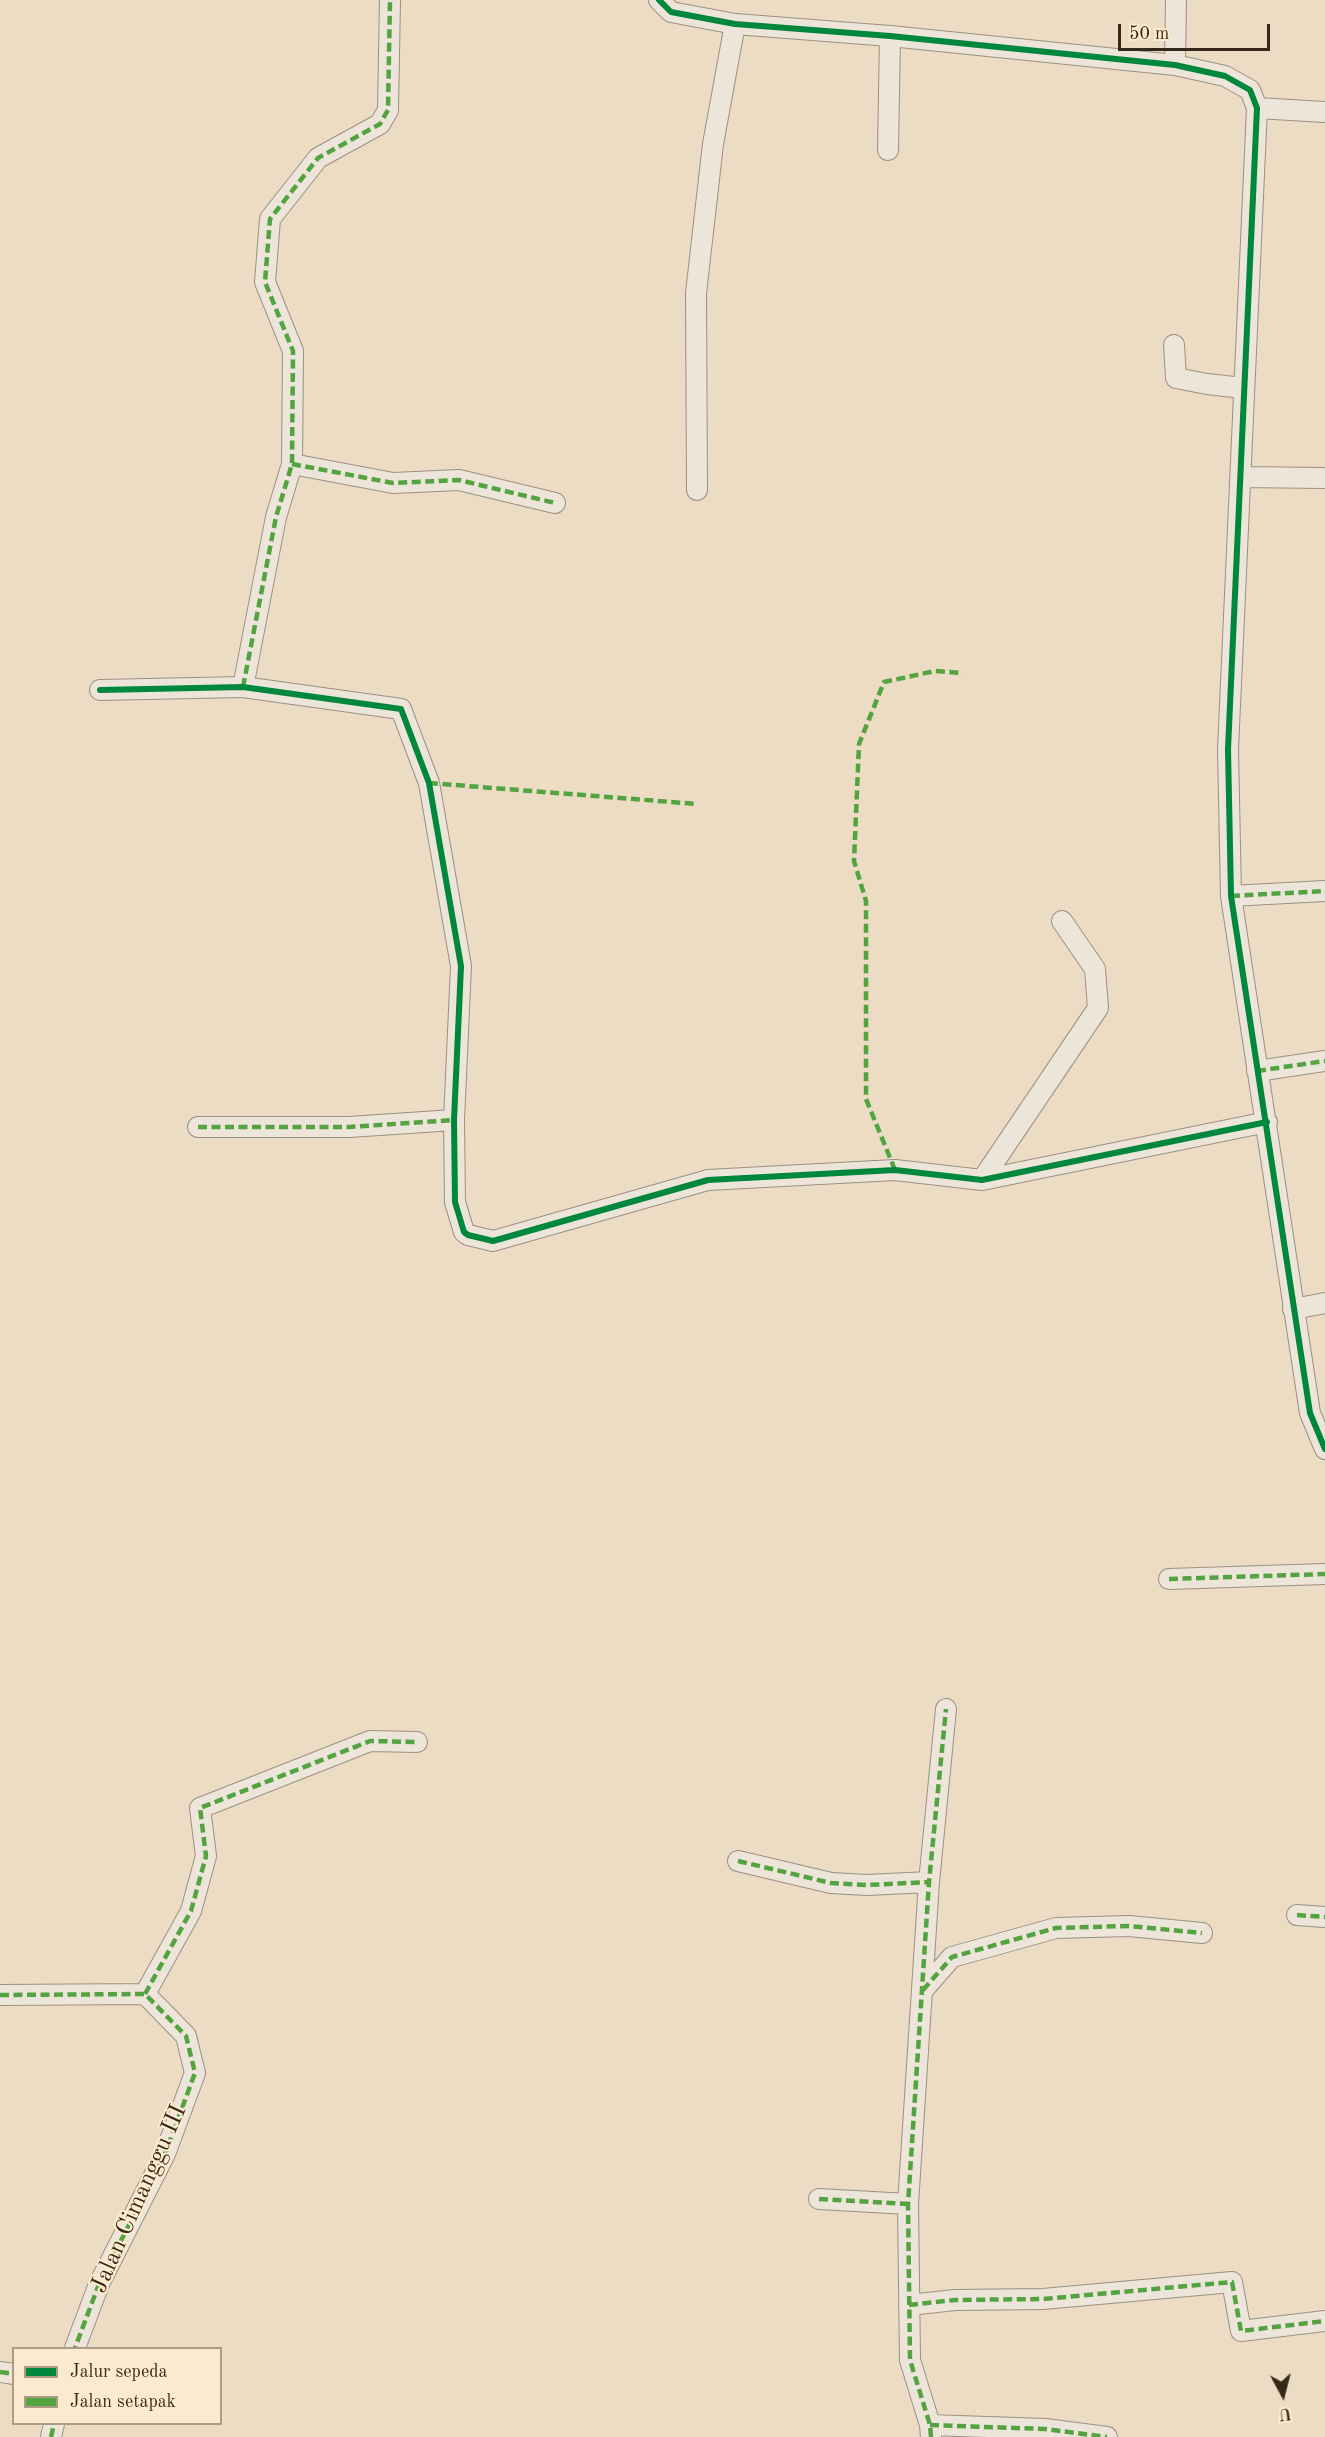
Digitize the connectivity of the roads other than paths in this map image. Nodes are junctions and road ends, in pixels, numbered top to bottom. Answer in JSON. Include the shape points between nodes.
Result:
{"nodes":[{"id":1,"x":390,"y":0,"type":"edge"},
{"id":2,"x":659,"y":0,"type":"edge"},
{"id":3,"x":1176,"y":0,"type":"edge"},
{"id":4,"x":735,"y":24,"type":"junction"},
{"id":5,"x":890,"y":36,"type":"junction"},
{"id":6,"x":1175,"y":65,"type":"junction"},
{"id":7,"x":1257,"y":108,"type":"junction"},
{"id":8,"x":1325,"y":112,"type":"edge"},
{"id":9,"x":888,"y":150,"type":"dead end"},
{"id":10,"x":1174,"y":345,"type":"dead end"},
{"id":11,"x":1244,"y":388,"type":"junction"},
{"id":12,"x":292,"y":464,"type":"junction"},
{"id":13,"x":1242,"y":477,"type":"junction"},
{"id":14,"x":1323,"y":478,"type":"dead end"},
{"id":15,"x":697,"y":490,"type":"dead end"},
{"id":16,"x":555,"y":503,"type":"dead end"},
{"id":17,"x":243,"y":687,"type":"junction"},
{"id":18,"x":100,"y":690,"type":"dead end"},
{"id":19,"x":1325,"y":891,"type":"edge"},
{"id":20,"x":1231,"y":896,"type":"junction"},
{"id":21,"x":1062,"y":921,"type":"dead end"},
{"id":22,"x":1325,"y":1061,"type":"edge"},
{"id":23,"x":1257,"y":1071,"type":"junction"},
{"id":24,"x":454,"y":1120,"type":"junction"},
{"id":25,"x":1267,"y":1122,"type":"junction"},
{"id":26,"x":198,"y":1127,"type":"dead end"},
{"id":27,"x":982,"y":1179,"type":"junction"},
{"id":28,"x":1325,"y":1303,"type":"edge"},
{"id":29,"x":1293,"y":1310,"type":"junction"},
{"id":30,"x":1325,"y":1449,"type":"edge"},
{"id":31,"x":1325,"y":1574,"type":"edge"},
{"id":32,"x":1168,"y":1579,"type":"dead end"},
{"id":33,"x":946,"y":1709,"type":"dead end"},
{"id":34,"x":417,"y":1742,"type":"dead end"},
{"id":35,"x":738,"y":1861,"type":"dead end"},
{"id":36,"x":929,"y":1882,"type":"junction"},
{"id":37,"x":1297,"y":1915,"type":"dead end"},
{"id":38,"x":1325,"y":1917,"type":"edge"},
{"id":39,"x":1202,"y":1934,"type":"dead end"},
{"id":40,"x":923,"y":1990,"type":"junction"},
{"id":41,"x":145,"y":1994,"type":"junction"},
{"id":42,"x":0,"y":1995,"type":"edge"},
{"id":43,"x":819,"y":2199,"type":"dead end"},
{"id":44,"x":908,"y":2204,"type":"junction"},
{"id":45,"x":909,"y":2305,"type":"junction"},
{"id":46,"x":1325,"y":2321,"type":"edge"},
{"id":47,"x":76,"y":2347,"type":"edge"},
{"id":48,"x":931,"y":2431,"type":"edge"},
{"id":49,"x":1107,"y":2437,"type":"edge"}],
"edges":[{"from":1,"to":12,"type":"street","via":[[388,110],[380,124],[318,158],[270,219],[265,282],[292,351]]},
{"from":2,"to":4,"type":"street","via":[[671,12]]},
{"from":3,"to":6,"type":"street"},
{"from":4,"to":5,"type":"street"},
{"from":4,"to":15,"type":"street","via":[[713,144],[696,293]]},
{"from":5,"to":6,"type":"street"},
{"from":5,"to":9,"type":"street"},
{"from":6,"to":7,"type":"street","via":[[1225,76],[1250,90]]},
{"from":7,"to":8,"type":"street"},
{"from":7,"to":11,"type":"street"},
{"from":10,"to":11,"type":"street","via":[[1176,378]]},
{"from":11,"to":13,"type":"street"},
{"from":12,"to":16,"type":"street","via":[[393,483],[459,480]]},
{"from":12,"to":17,"type":"street","via":[[276,517]]},
{"from":13,"to":14,"type":"street"},
{"from":13,"to":20,"type":"street","via":[[1228,749]]},
{"from":17,"to":18,"type":"street"},
{"from":17,"to":24,"type":"street","via":[[401,709],[429,783],[461,966]]},
{"from":19,"to":20,"type":"street"},
{"from":20,"to":23,"type":"street"},
{"from":21,"to":27,"type":"street","via":[[1095,969],[1098,1008]]},
{"from":22,"to":23,"type":"street"},
{"from":23,"to":25,"type":"street"},
{"from":24,"to":26,"type":"street","via":[[349,1127]]},
{"from":24,"to":27,"type":"street","via":[[455,1202],[464,1232],[493,1241],[708,1180],[895,1170]]},
{"from":25,"to":27,"type":"street"},
{"from":25,"to":29,"type":"street"},
{"from":28,"to":29,"type":"street"},
{"from":29,"to":30,"type":"street","via":[[1310,1413]]},
{"from":31,"to":32,"type":"street"},
{"from":33,"to":36,"type":"street"},
{"from":34,"to":41,"type":"street","via":[[370,1741],[200,1808],[206,1856],[191,1911]]},
{"from":35,"to":36,"type":"street","via":[[831,1883]]},
{"from":36,"to":40,"type":"street"},
{"from":37,"to":38,"type":"street"},
{"from":39,"to":40,"type":"street","via":[[1129,1926],[1056,1928],[952,1957]]},
{"from":40,"to":44,"type":"street"},
{"from":41,"to":42,"type":"street"},
{"from":41,"to":47,"type":"street","name":"Jalan Cimanggu III","via":[[186,2036],[195,2073],[165,2154],[99,2284]]},
{"from":43,"to":44,"type":"street"},
{"from":44,"to":45,"type":"street"},
{"from":45,"to":46,"type":"street","via":[[1043,2299],[1232,2282],[1241,2331]]},
{"from":45,"to":48,"type":"street","via":[[910,2360]]},
{"from":48,"to":49,"type":"street","via":[[1045,2429]]}]}
